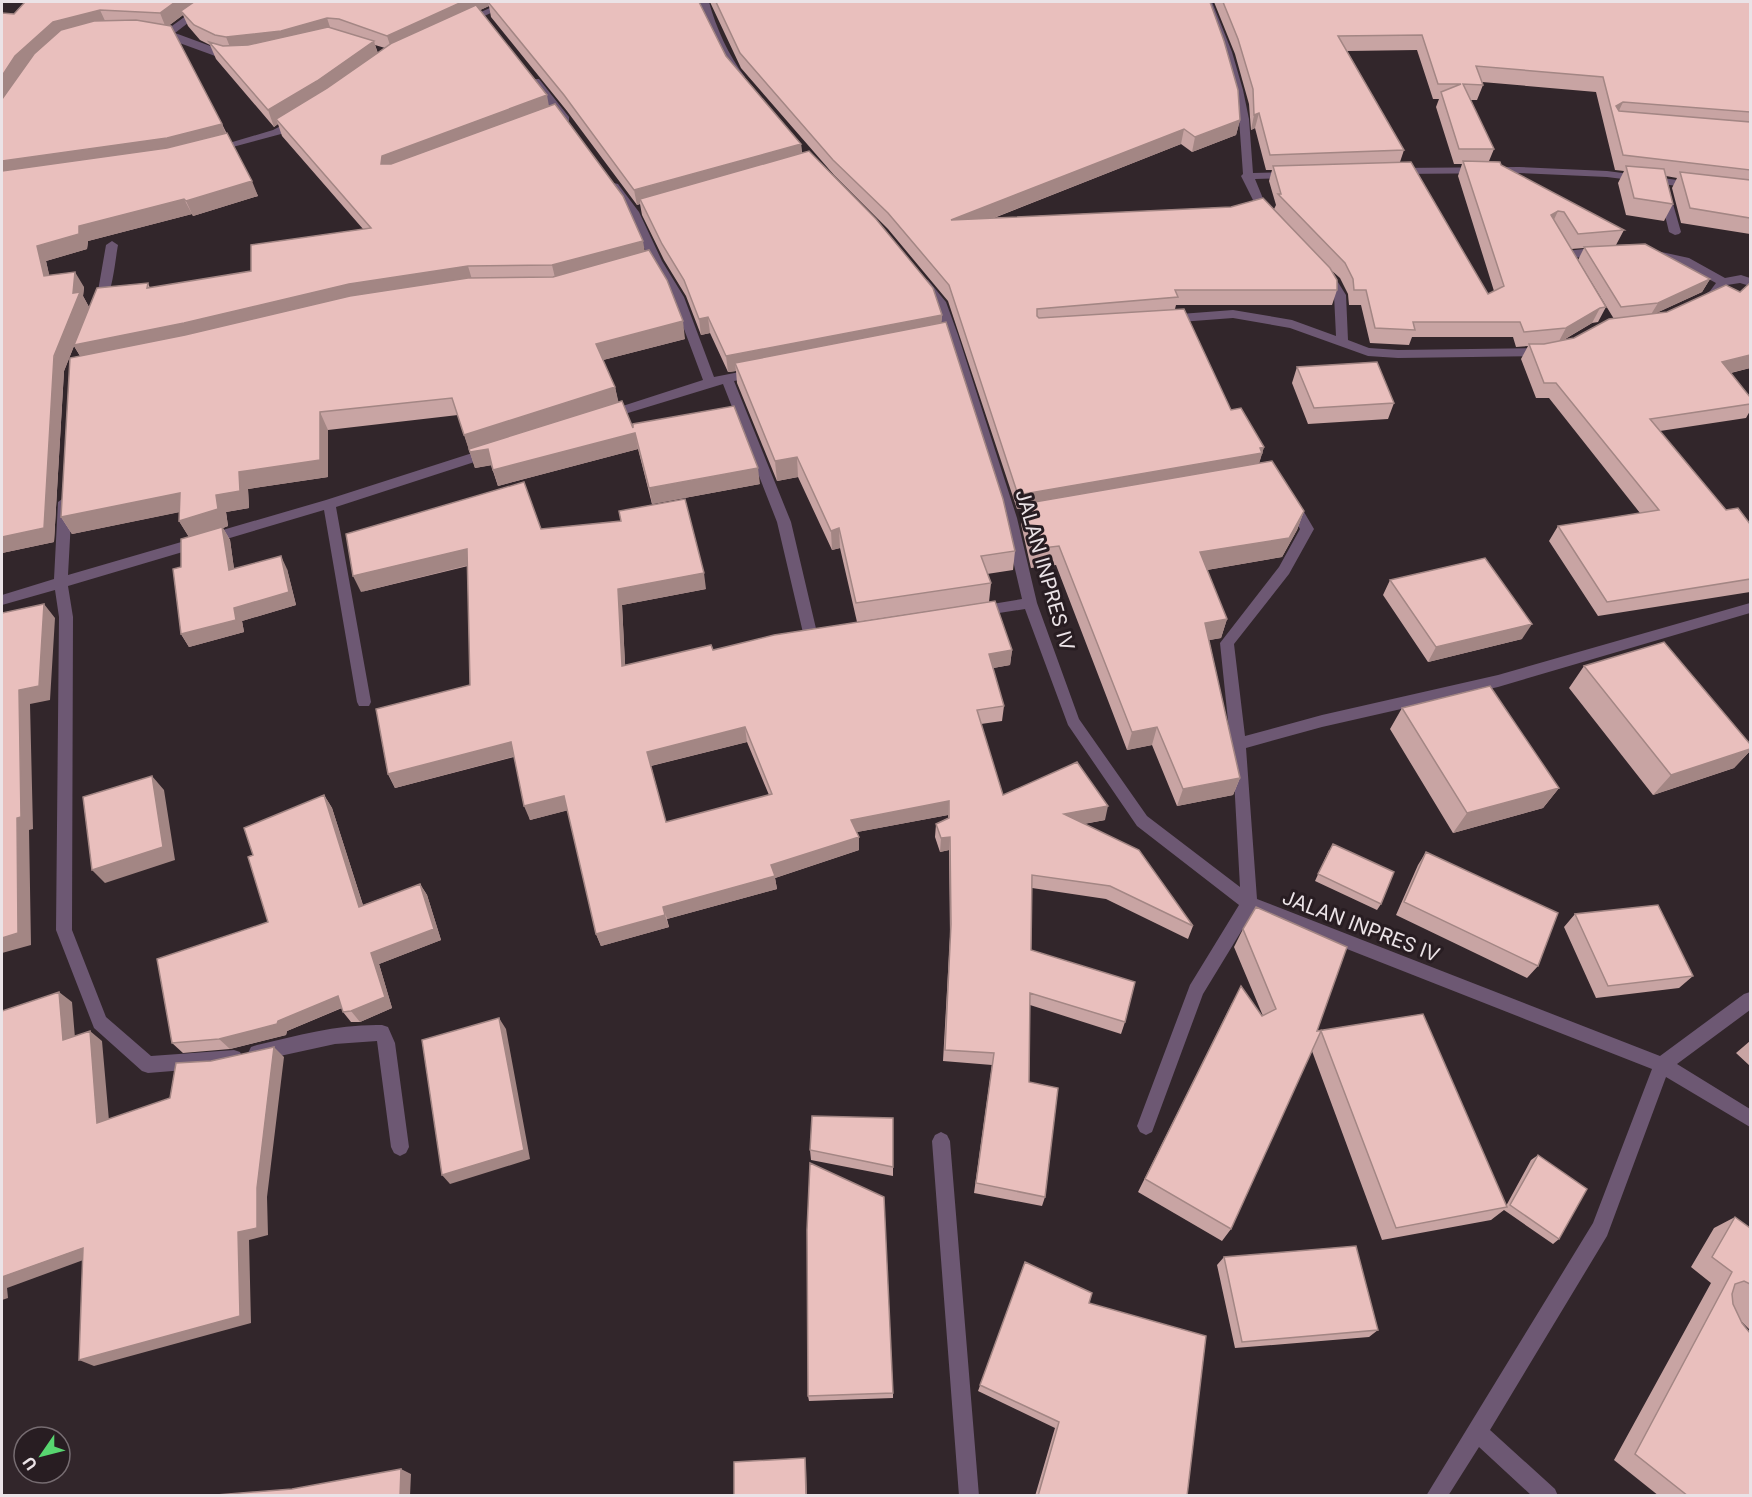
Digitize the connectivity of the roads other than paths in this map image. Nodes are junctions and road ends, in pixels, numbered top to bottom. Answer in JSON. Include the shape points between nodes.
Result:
{"nodes":[{"id":1,"x":210,"y":2,"type":"edge"},
{"id":2,"x":510,"y":2,"type":"edge"},
{"id":3,"x":704,"y":2,"type":"edge"},
{"id":4,"x":1207,"y":2,"type":"edge"},
{"id":5,"x":452,"y":28,"type":"edge"},
{"id":6,"x":148,"y":32,"type":"edge"},
{"id":7,"x":169,"y":33,"type":"junction"},
{"id":8,"x":242,"y":56,"type":"edge"},
{"id":9,"x":525,"y":68,"type":"edge"},
{"id":10,"x":748,"y":87,"type":"edge"},
{"id":11,"x":303,"y":117,"type":"edge"},
{"id":12,"x":574,"y":131,"type":"edge"},
{"id":13,"x":205,"y":151,"type":"edge"},
{"id":14,"x":1389,"y":171,"type":"edge"},
{"id":15,"x":1299,"y":174,"type":"edge"},
{"id":16,"x":607,"y":176,"type":"edge"},
{"id":17,"x":1246,"y":176,"type":"junction"},
{"id":18,"x":1662,"y":182,"type":"junction"},
{"id":19,"x":1706,"y":186,"type":"edge"},
{"id":20,"x":1276,"y":222,"type":"edge"},
{"id":21,"x":1675,"y":232,"type":"dead end"},
{"id":22,"x":112,"y":245,"type":"dead end"},
{"id":23,"x":1567,"y":256,"type":"edge"},
{"id":24,"x":1319,"y":265,"type":"edge"},
{"id":25,"x":918,"y":276,"type":"edge"},
{"id":26,"x":1723,"y":282,"type":"junction"},
{"id":27,"x":1750,"y":282,"type":"edge"},
{"id":28,"x":1693,"y":306,"type":"edge"},
{"id":29,"x":1149,"y":320,"type":"edge"},
{"id":30,"x":92,"y":321,"type":"edge"},
{"id":31,"x":1342,"y":343,"type":"junction"},
{"id":32,"x":1553,"y":350,"type":"edge"},
{"id":33,"x":772,"y":370,"type":"edge"},
{"id":34,"x":728,"y":379,"type":"junction"},
{"id":35,"x":710,"y":382,"type":"junction"},
{"id":36,"x":586,"y":422,"type":"edge"},
{"id":37,"x":508,"y":447,"type":"edge"},
{"id":38,"x":1284,"y":487,"type":"edge"},
{"id":39,"x":66,"y":488,"type":"edge"},
{"id":40,"x":329,"y":504,"type":"junction"},
{"id":41,"x":61,"y":582,"type":"junction"},
{"id":42,"x":2,"y":600,"type":"edge"},
{"id":43,"x":1030,"y":603,"type":"junction"},
{"id":44,"x":1750,"y":608,"type":"edge"},
{"id":45,"x":961,"y":614,"type":"edge"},
{"id":46,"x":811,"y":637,"type":"edge"},
{"id":47,"x":364,"y":702,"type":"dead end"},
{"id":48,"x":1238,"y":744,"type":"junction"},
{"id":49,"x":1249,"y":903,"type":"junction"},
{"id":50,"x":1750,"y":1000,"type":"edge"},
{"id":51,"x":1662,"y":1065,"type":"junction"},
{"id":52,"x":1750,"y":1119,"type":"edge"},
{"id":53,"x":1146,"y":1126,"type":"dead end"},
{"id":54,"x":941,"y":1141,"type":"dead end"},
{"id":55,"x":400,"y":1147,"type":"dead end"},
{"id":56,"x":1478,"y":1432,"type":"junction"},
{"id":57,"x":969,"y":1496,"type":"edge"},
{"id":58,"x":1436,"y":1496,"type":"edge"},
{"id":59,"x":1548,"y":1496,"type":"edge"}],
"edges":[{"from":1,"to":7,"type":"street"},
{"from":2,"to":5,"type":"street","via":[[485,18]]},
{"from":3,"to":10,"type":"street","via":[[734,70]]},
{"from":4,"to":17,"type":"street","via":[[1242,105]]},
{"from":6,"to":7,"type":"street"},
{"from":7,"to":8,"type":"street","via":[[217,54]]},
{"from":9,"to":12,"type":"street","via":[[555,116]]},
{"from":11,"to":13,"type":"street","via":[[277,132]]},
{"from":14,"to":18,"type":"street","via":[[1519,170],[1607,174]]},
{"from":15,"to":17,"type":"street"},
{"from":16,"to":35,"type":"street","via":[[639,210],[650,263],[678,297]]},
{"from":17,"to":20,"type":"street","via":[[1262,207]]},
{"from":18,"to":19,"type":"street"},
{"from":18,"to":21,"type":"street"},
{"from":22,"to":30,"type":"street","via":[[104,291]]},
{"from":23,"to":26,"type":"street","via":[[1620,251],[1668,254],[1702,267]]},
{"from":24,"to":31,"type":"street","via":[[1340,295]]},
{"from":25,"to":43,"type":"street","name":"JALAN INPRES IV","via":[[940,302],[947,336],[1015,517]]},
{"from":26,"to":27,"type":"street"},
{"from":26,"to":28,"type":"street","via":[[1714,294]]},
{"from":29,"to":31,"type":"street","via":[[1233,314],[1292,324]]},
{"from":31,"to":32,"type":"street","via":[[1368,352],[1398,354],[1536,354]]},
{"from":33,"to":34,"type":"street"},
{"from":34,"to":35,"type":"street"},
{"from":34,"to":46,"type":"street","via":[[784,522]]},
{"from":35,"to":36,"type":"street"},
{"from":37,"to":40,"type":"street"},
{"from":38,"to":48,"type":"street","via":[[1307,529],[1287,566],[1227,643]]},
{"from":39,"to":41,"type":"street"},
{"from":40,"to":41,"type":"street"},
{"from":40,"to":47,"type":"street"},
{"from":41,"to":42,"type":"street"},
{"from":41,"to":55,"type":"street","via":[[66,617],[64,930],[100,1022],[148,1065],[230,1059],[314,1040],[382,1033]]},
{"from":43,"to":45,"type":"street"},
{"from":43,"to":49,"type":"street","name":"JALAN INPRES IV","via":[[1073,721],[1142,821]]},
{"from":44,"to":48,"type":"street","via":[[1498,681]]},
{"from":48,"to":49,"type":"street"},
{"from":49,"to":51,"type":"street","name":"JALAN INPRES IV"},
{"from":49,"to":53,"type":"street","via":[[1196,990]]},
{"from":50,"to":51,"type":"street"},
{"from":51,"to":52,"type":"street","name":"JALAN INPRES IV"},
{"from":51,"to":56,"type":"street","via":[[1600,1228]]},
{"from":54,"to":57,"type":"street"},
{"from":56,"to":58,"type":"street"},
{"from":56,"to":59,"type":"street"}]}
